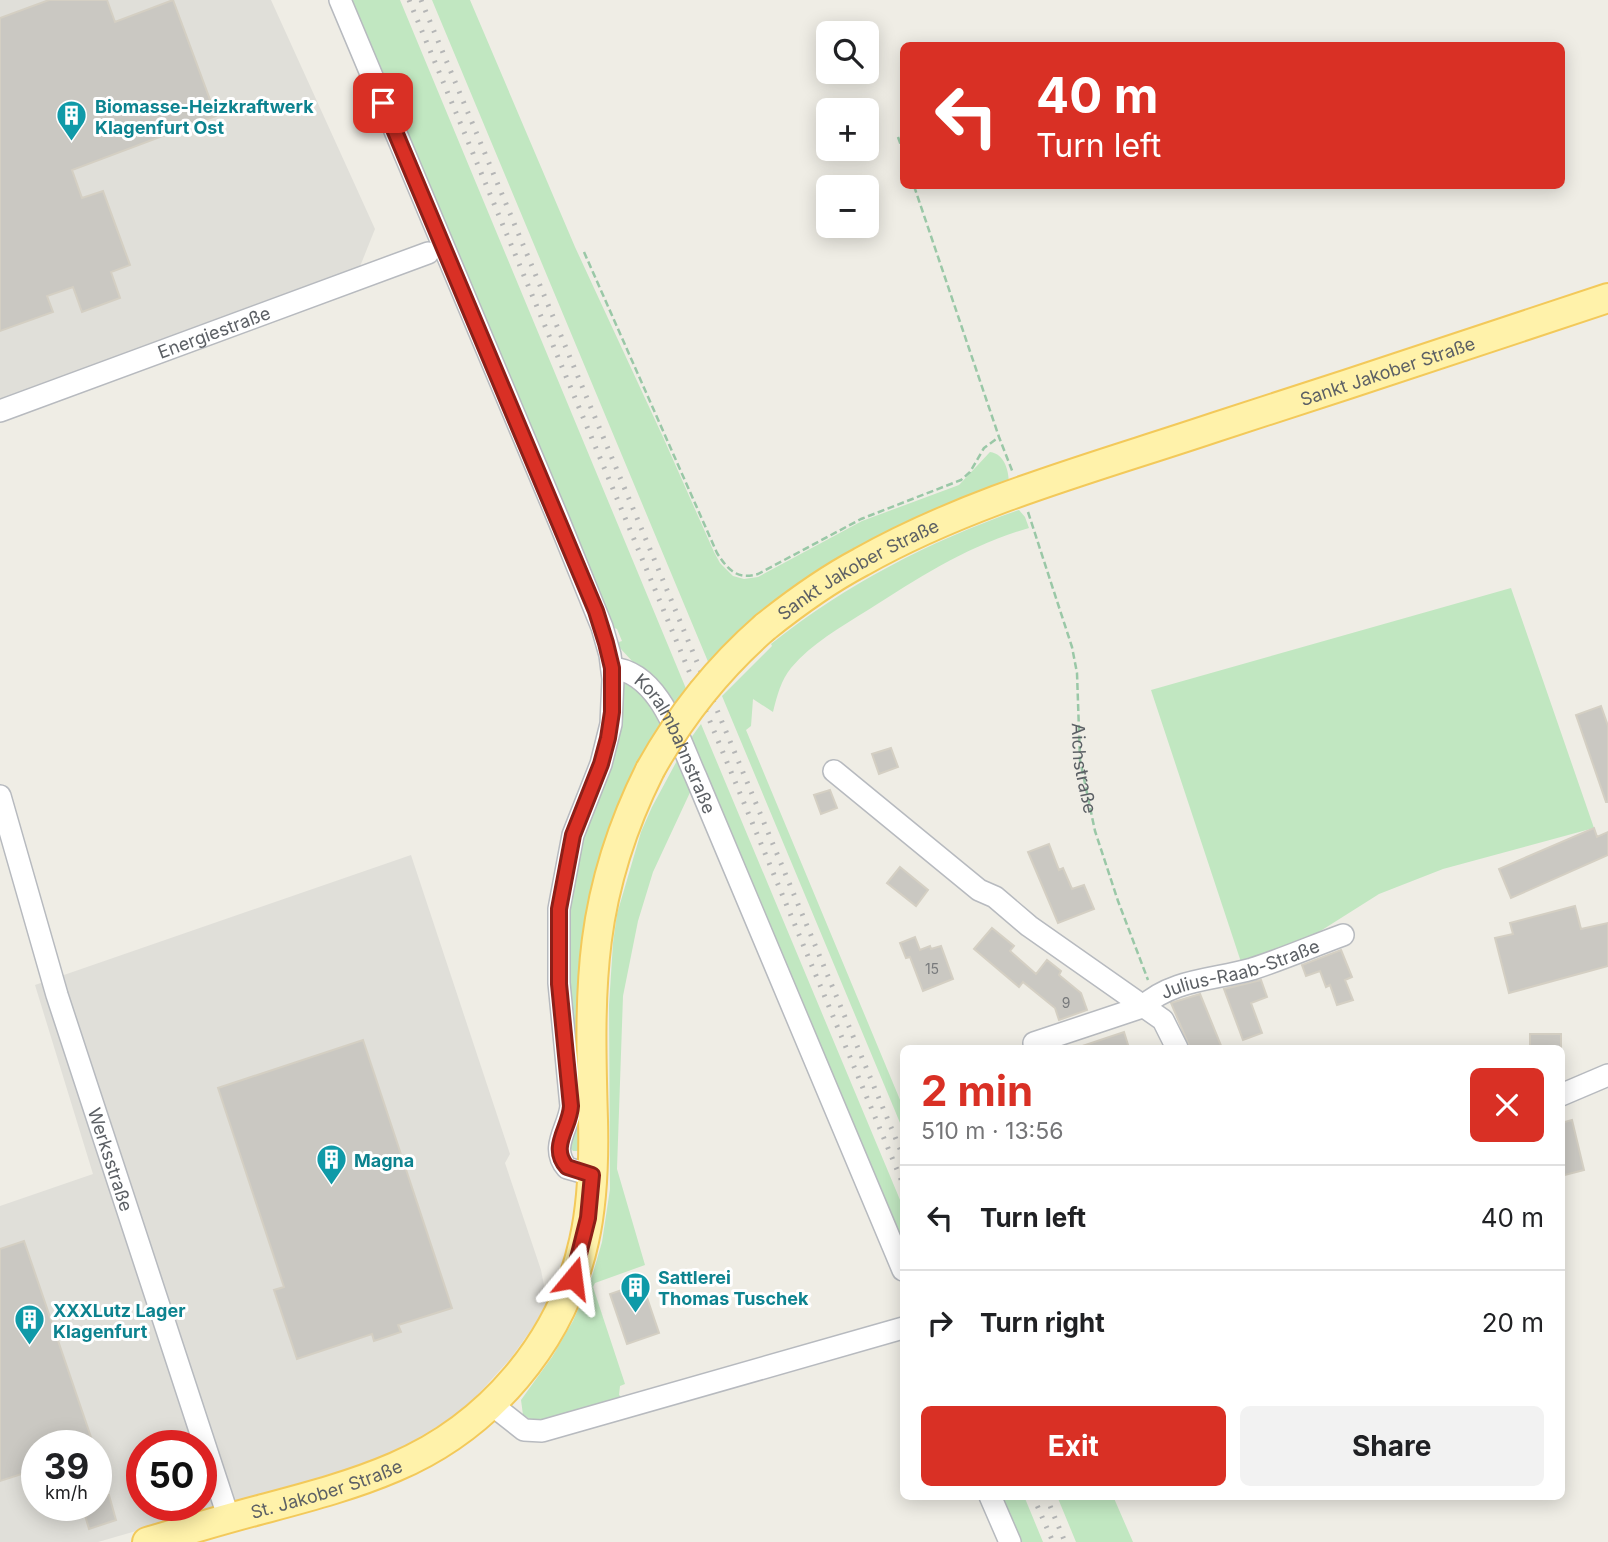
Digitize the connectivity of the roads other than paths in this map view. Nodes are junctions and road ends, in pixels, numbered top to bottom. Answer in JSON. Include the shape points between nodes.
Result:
{"nodes":[{"id":1,"x":340,"y":0,"type":"edge"},
{"id":2,"x":428,"y":253,"type":"dead end"},
{"id":3,"x":1608,"y":298,"type":"edge"},
{"id":4,"x":0,"y":411,"type":"edge"},
{"id":5,"x":612,"y":668,"type":"junction"},
{"id":6,"x":834,"y":771,"type":"dead end"},
{"id":7,"x":0,"y":796,"type":"edge"},
{"id":8,"x":1343,"y":935,"type":"dead end"},
{"id":9,"x":1148,"y":1002,"type":"junction"},
{"id":10,"x":1034,"y":1043,"type":"dead end"},
{"id":11,"x":1176,"y":1045,"type":"edge"},
{"id":12,"x":1608,"y":1075,"type":"edge"},
{"id":13,"x":1565,"y":1093,"type":"edge"},
{"id":14,"x":592,"y":1175,"type":"junction"},
{"id":15,"x":900,"y":1263,"type":"edge"},
{"id":16,"x":900,"y":1329,"type":"edge"},
{"id":17,"x":491,"y":1404,"type":"junction"},
{"id":18,"x":992,"y":1500,"type":"edge"},
{"id":19,"x":229,"y":1519,"type":"junction"},
{"id":20,"x":147,"y":1542,"type":"edge"},
{"id":21,"x":1010,"y":1542,"type":"edge"}],
"edges":[{"from":1,"to":5,"type":"street","name":"Koralmbahnstraße","via":[[575,559],[602,627]]},
{"from":2,"to":4,"type":"street","name":"Energiestraße"},
{"from":3,"to":14,"type":"main road","name":"Sankt Jakober Straße","bridge":true,"via":[[1021,492],[877,552],[765,627],[682,718],[650,770],[618,842],[597,931],[590,1014]]},
{"from":5,"to":14,"type":"street","via":[[608,738],[569,851],[558,932],[571,1106],[559,1150],[567,1167]]},
{"from":5,"to":15,"type":"street","name":"Koralmbahnstraße","via":[[634,674],[665,710]]},
{"from":6,"to":9,"type":"street","via":[[979,890]]},
{"from":7,"to":19,"type":"street","name":"Werksstraße","via":[[57,995]]},
{"from":8,"to":9,"type":"street","name":"Julius-Raab-Straße","via":[[1253,968],[1180,985]]},
{"from":9,"to":10,"type":"street","name":"Julius-Raab-Straße"},
{"from":9,"to":11,"type":"street"},
{"from":12,"to":13,"type":"street"},
{"from":14,"to":17,"type":"main road","name":"Sankt Jakober Straße","via":[[584,1240],[565,1298],[537,1350]]},
{"from":16,"to":17,"type":"street","via":[[542,1431],[524,1430]]},
{"from":17,"to":19,"type":"main road","name":"St. Jakober Straße","via":[[442,1442],[396,1467]]},
{"from":18,"to":21,"type":"street"},
{"from":19,"to":20,"type":"main road","name":"St. Jakober Straße"}]}
